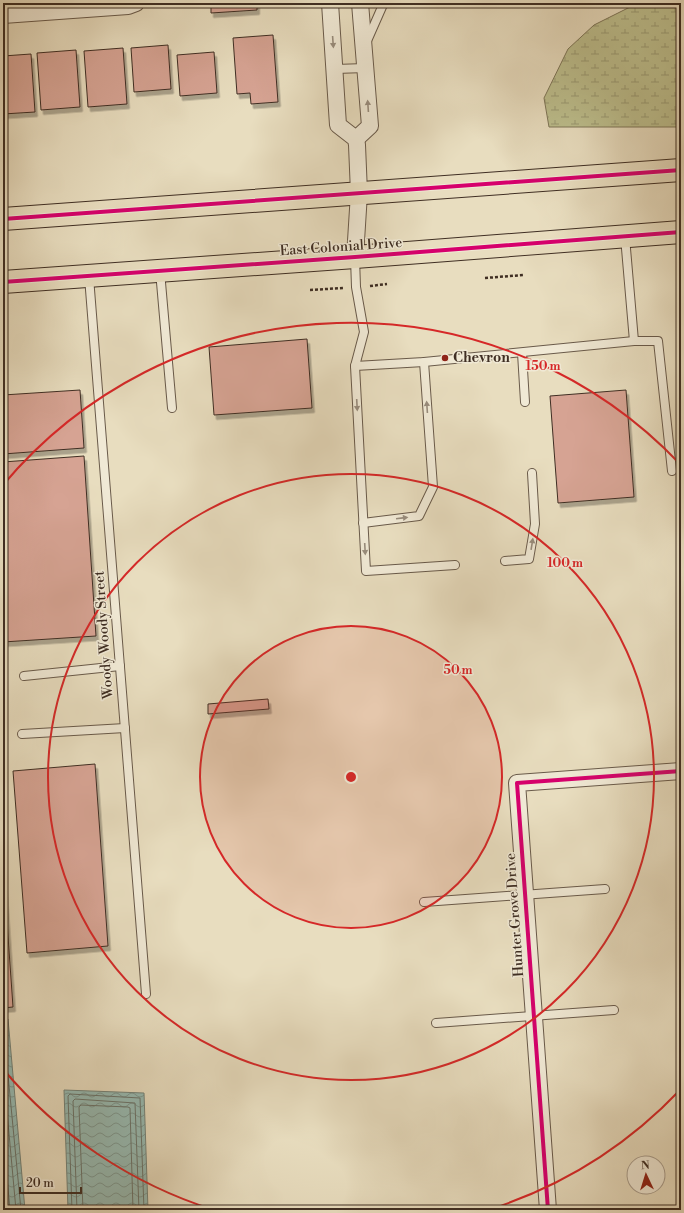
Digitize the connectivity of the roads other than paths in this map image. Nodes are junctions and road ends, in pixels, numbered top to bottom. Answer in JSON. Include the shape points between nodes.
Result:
{"nodes":[{"id":1,"x":136,"y":3,"type":"edge"},
{"id":2,"x":330,"y":3,"type":"edge"},
{"id":3,"x":360,"y":3,"type":"edge"},
{"id":4,"x":382,"y":3,"type":"edge"},
{"id":5,"x":3,"y":15,"type":"edge"},
{"id":6,"x":364,"y":47,"type":"junction"},
{"id":7,"x":366,"y":68,"type":"junction"},
{"id":8,"x":335,"y":69,"type":"junction"},
{"id":9,"x":356,"y":139,"type":"junction"},
{"id":10,"x":681,"y":170,"type":"edge"},
{"id":11,"x":360,"y":193,"type":"junction"},
{"id":12,"x":3,"y":219,"type":"edge"},
{"id":13,"x":681,"y":232,"type":"edge"},
{"id":14,"x":625,"y":236,"type":"junction"},
{"id":15,"x":355,"y":258,"type":"junction"},
{"id":16,"x":160,"y":270,"type":"junction"},
{"id":17,"x":89,"y":275,"type":"junction"},
{"id":18,"x":3,"y":282,"type":"edge"},
{"id":19,"x":634,"y":341,"type":"junction"},
{"id":20,"x":522,"y":353,"type":"junction"},
{"id":21,"x":424,"y":362,"type":"junction"},
{"id":22,"x":355,"y":366,"type":"junction"},
{"id":23,"x":525,"y":402,"type":"dead end"},
{"id":24,"x":172,"y":408,"type":"dead end"},
{"id":25,"x":672,"y":471,"type":"dead end"},
{"id":26,"x":532,"y":472,"type":"dead end"},
{"id":27,"x":363,"y":523,"type":"junction"},
{"id":28,"x":505,"y":561,"type":"dead end"},
{"id":29,"x":455,"y":565,"type":"dead end"},
{"id":30,"x":120,"y":666,"type":"junction"},
{"id":31,"x":24,"y":676,"type":"dead end"},
{"id":32,"x":125,"y":728,"type":"junction"},
{"id":33,"x":22,"y":734,"type":"dead end"},
{"id":34,"x":681,"y":771,"type":"edge"},
{"id":35,"x":605,"y":889,"type":"dead end"},
{"id":36,"x":525,"y":895,"type":"junction"},
{"id":37,"x":424,"y":902,"type":"dead end"},
{"id":38,"x":146,"y":994,"type":"dead end"},
{"id":39,"x":614,"y":1010,"type":"dead end"},
{"id":40,"x":534,"y":1016,"type":"junction"},
{"id":41,"x":436,"y":1023,"type":"dead end"},
{"id":42,"x":548,"y":1210,"type":"edge"}],
"edges":[{"from":1,"to":5,"type":"street","via":[[128,6]]},
{"from":2,"to":8,"type":"street","one_way":true},
{"from":3,"to":6,"type":"street"},
{"from":4,"to":6,"type":"lane"},
{"from":6,"to":7,"type":"street"},
{"from":7,"to":8,"type":"lane"},
{"from":9,"to":7,"type":"street","one_way":true,"via":[[370,126]]},
{"from":8,"to":9,"type":"street","via":[[338,125]]},
{"from":9,"to":11,"type":"street"},
{"from":10,"to":11,"type":"highway"},
{"from":11,"to":12,"type":"highway"},
{"from":11,"to":15,"type":"street"},
{"from":13,"to":14,"type":"highway","name":"East Colonial Drive"},
{"from":14,"to":15,"type":"highway","name":"East Colonial Drive"},
{"from":14,"to":19,"type":"lane"},
{"from":15,"to":16,"type":"highway","name":"East Colonial Drive"},
{"from":15,"to":22,"type":"lane","via":[[356,287],[364,332]]},
{"from":16,"to":17,"type":"highway","name":"East Colonial Drive"},
{"from":16,"to":24,"type":"lane"},
{"from":17,"to":18,"type":"highway","name":"East Colonial Drive"},
{"from":17,"to":30,"type":"lane","name":"Woody Woody Street"},
{"from":19,"to":20,"type":"lane"},
{"from":19,"to":25,"type":"lane","via":[[658,341]]},
{"from":20,"to":21,"type":"lane"},
{"from":20,"to":23,"type":"lane"},
{"from":21,"to":22,"type":"lane"},
{"from":27,"to":21,"type":"lane","one_way":true,"via":[[419,516],[433,487]]},
{"from":22,"to":27,"type":"lane","one_way":true},
{"from":28,"to":26,"type":"lane","one_way":true,"via":[[529,559],[535,524]]},
{"from":27,"to":29,"type":"lane","one_way":true,"via":[[366,571]]},
{"from":30,"to":31,"type":"lane"},
{"from":30,"to":32,"type":"lane","name":"Woody Woody Street"},
{"from":32,"to":33,"type":"lane"},
{"from":32,"to":38,"type":"lane","name":"Woody Woody Street"},
{"from":34,"to":36,"type":"street","name":"Hunter Grove Drive","via":[[517,783]]},
{"from":35,"to":36,"type":"lane"},
{"from":36,"to":37,"type":"lane"},
{"from":36,"to":40,"type":"street","name":"Hunter Grove Drive"},
{"from":39,"to":40,"type":"lane"},
{"from":40,"to":41,"type":"lane"},
{"from":40,"to":42,"type":"street","name":"Hunter Grove Drive"}]}
